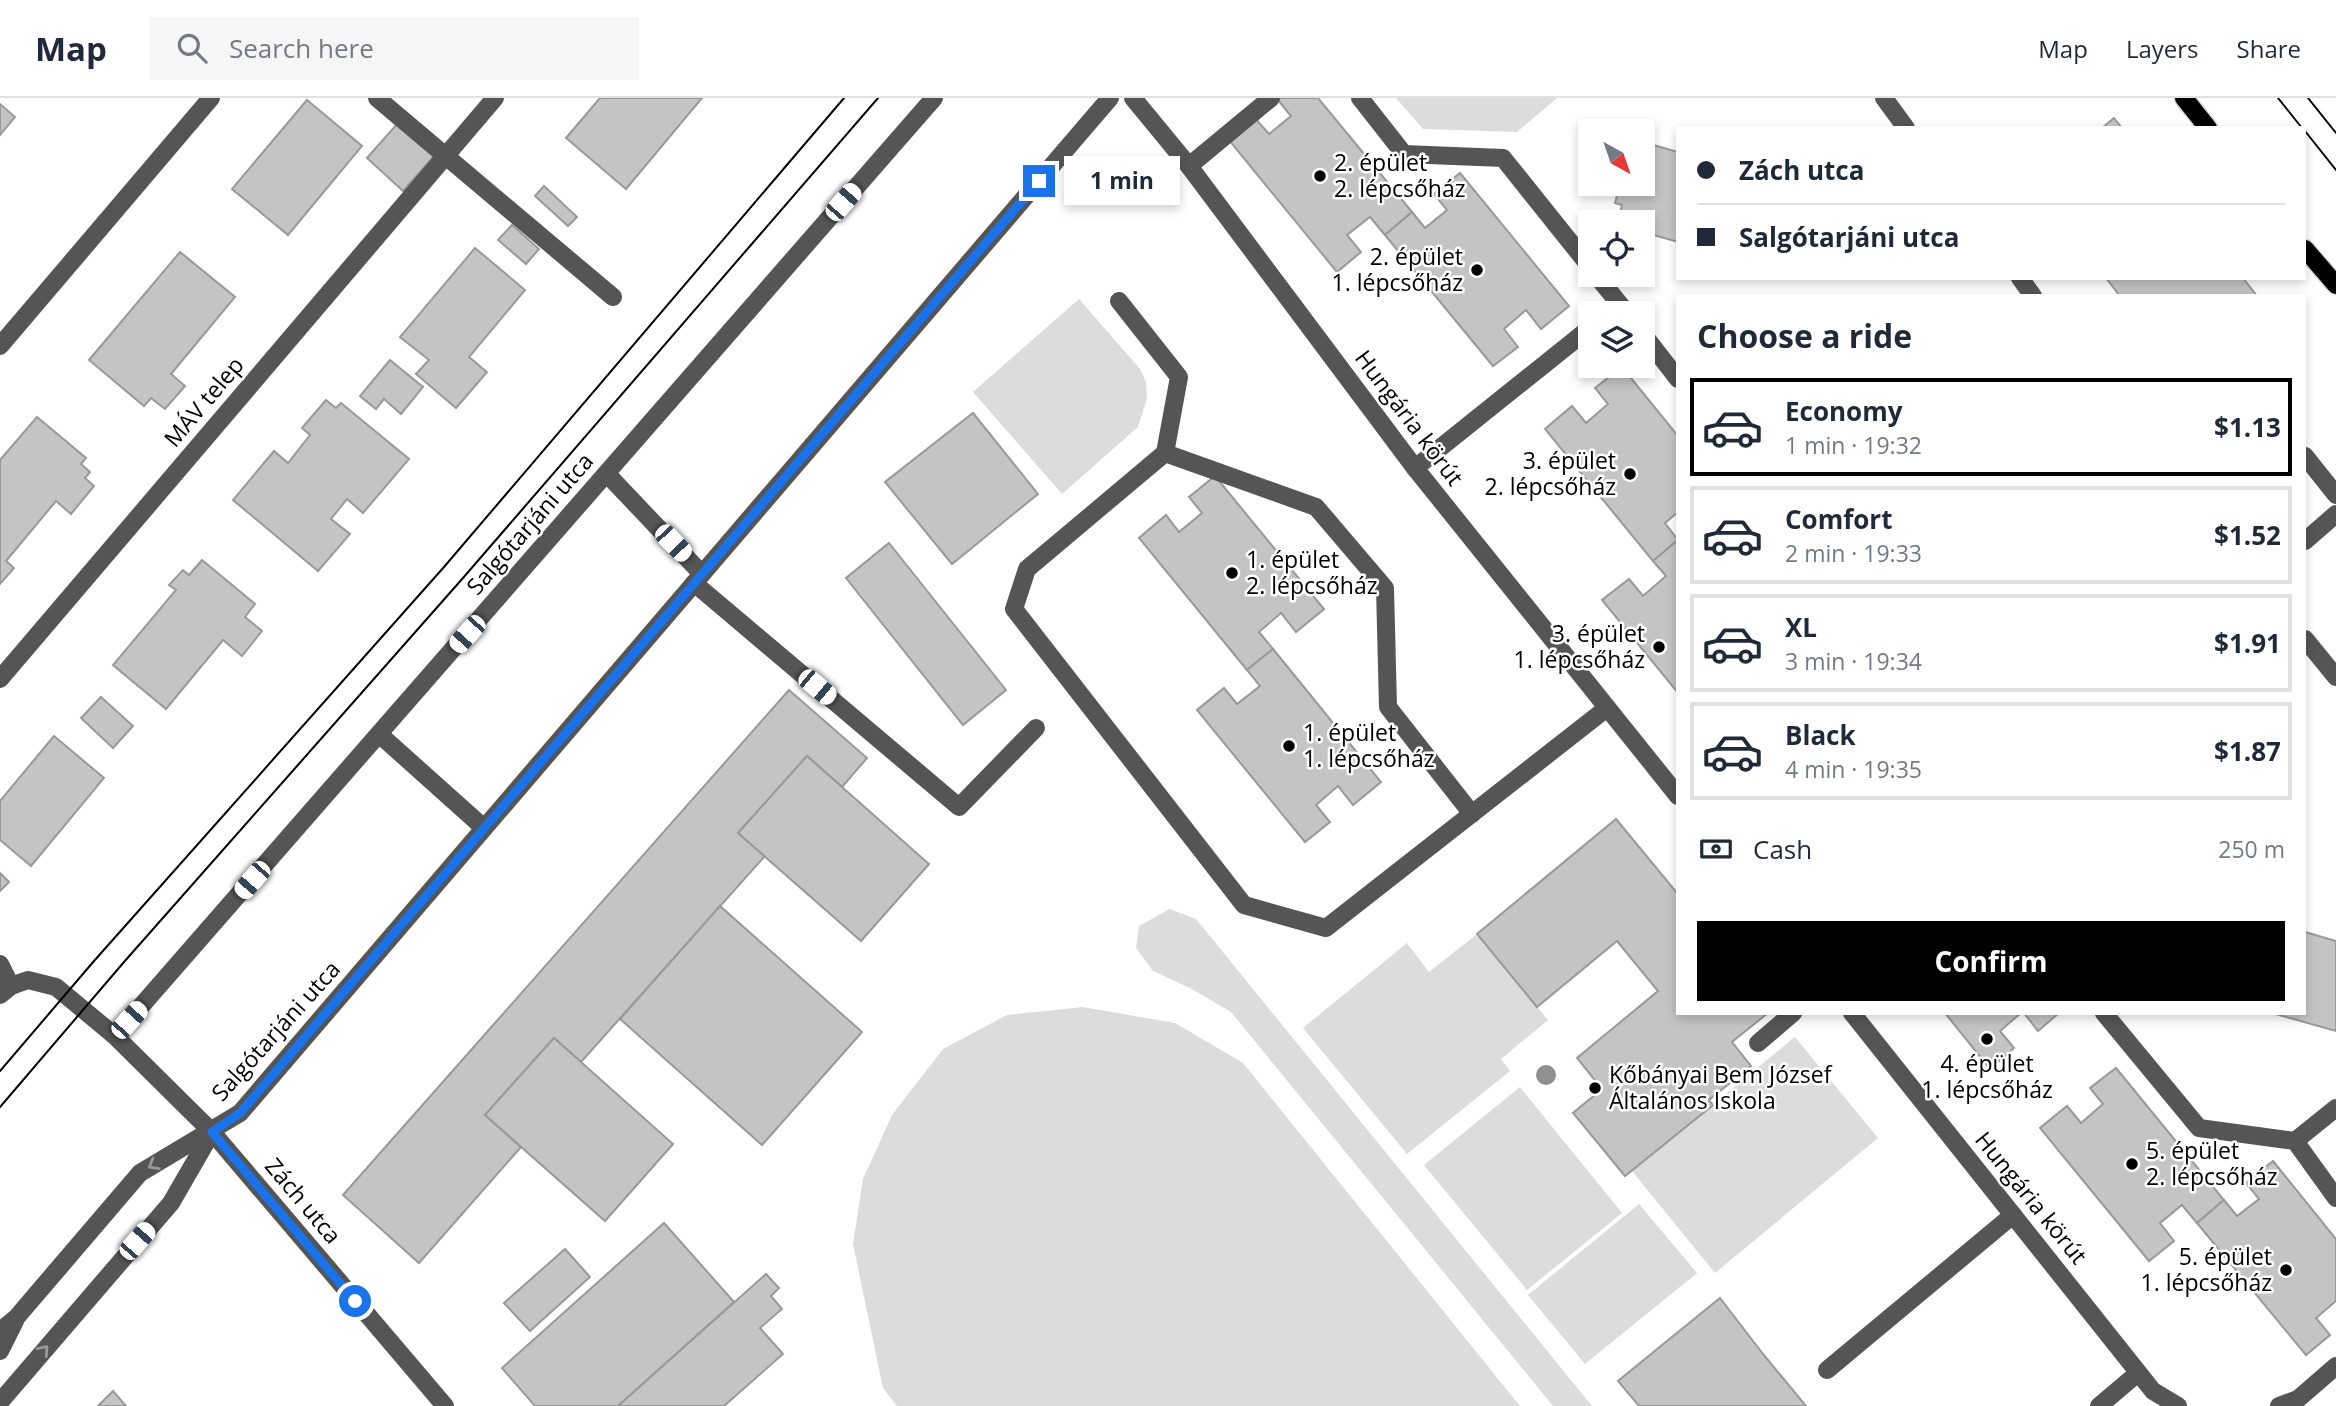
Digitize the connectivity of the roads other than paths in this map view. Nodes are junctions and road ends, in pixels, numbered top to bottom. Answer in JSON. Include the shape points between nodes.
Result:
{"nodes":[{"id":1,"x":211,"y":98,"type":"edge"},
{"id":2,"x":377,"y":98,"type":"edge"},
{"id":3,"x":495,"y":98,"type":"edge"},
{"id":4,"x":934,"y":98,"type":"edge"},
{"id":5,"x":1110,"y":98,"type":"edge"},
{"id":6,"x":1133,"y":98,"type":"edge"},
{"id":7,"x":1271,"y":98,"type":"edge"},
{"id":8,"x":1360,"y":98,"type":"edge"},
{"id":9,"x":1884,"y":98,"type":"edge"},
{"id":10,"x":2184,"y":98,"type":"edge"},
{"id":11,"x":1905,"y":126,"type":"edge"},
{"id":12,"x":2206,"y":126,"type":"edge"},
{"id":13,"x":445,"y":157,"type":"junction"},
{"id":14,"x":1189,"y":166,"type":"junction"},
{"id":15,"x":2306,"y":250,"type":"edge"},
{"id":16,"x":1578,"y":252,"type":"edge"},
{"id":17,"x":2336,"y":285,"type":"edge"},
{"id":18,"x":612,"y":297,"type":"dead end"},
{"id":19,"x":1119,"y":302,"type":"dead end"},
{"id":20,"x":1578,"y":337,"type":"edge"},
{"id":21,"x":0,"y":346,"type":"edge"},
{"id":22,"x":1655,"y":349,"type":"edge"},
{"id":23,"x":1676,"y":376,"type":"edge"},
{"id":24,"x":1166,"y":453,"type":"junction"},
{"id":25,"x":2306,"y":457,"type":"edge"},
{"id":26,"x":1415,"y":468,"type":"junction"},
{"id":27,"x":607,"y":474,"type":"junction"},
{"id":28,"x":2336,"y":495,"type":"edge"},
{"id":29,"x":2336,"y":514,"type":"edge"},
{"id":30,"x":2306,"y":540,"type":"edge"},
{"id":31,"x":698,"y":579,"type":"junction"},
{"id":32,"x":2306,"y":640,"type":"edge"},
{"id":33,"x":2336,"y":677,"type":"edge"},
{"id":34,"x":0,"y":679,"type":"edge"},
{"id":35,"x":1607,"y":708,"type":"junction"},
{"id":36,"x":1036,"y":728,"type":"dead end"},
{"id":37,"x":379,"y":734,"type":"junction"},
{"id":38,"x":1676,"y":794,"type":"edge"},
{"id":39,"x":1472,"y":814,"type":"junction"},
{"id":40,"x":484,"y":828,"type":"junction"},
{"id":41,"x":0,"y":964,"type":"edge"},
{"id":42,"x":6,"y":990,"type":"edge"},
{"id":43,"x":1791,"y":1015,"type":"edge"},
{"id":44,"x":1854,"y":1015,"type":"edge"},
{"id":45,"x":2106,"y":1015,"type":"edge"},
{"id":46,"x":115,"y":1036,"type":"junction"},
{"id":47,"x":1758,"y":1043,"type":"dead end"},
{"id":48,"x":2336,"y":1108,"type":"edge"},
{"id":49,"x":212,"y":1132,"type":"junction"},
{"id":50,"x":2295,"y":1141,"type":"junction"},
{"id":51,"x":2336,"y":1198,"type":"edge"},
{"id":52,"x":2013,"y":1215,"type":"junction"},
{"id":53,"x":16,"y":1318,"type":"junction"},
{"id":54,"x":0,"y":1331,"type":"edge"},
{"id":55,"x":0,"y":1351,"type":"edge"},
{"id":56,"x":2336,"y":1366,"type":"edge"},
{"id":57,"x":1827,"y":1370,"type":"dead end"},
{"id":58,"x":2138,"y":1373,"type":"junction"},
{"id":59,"x":0,"y":1402,"type":"edge"},
{"id":60,"x":444,"y":1406,"type":"edge"},
{"id":61,"x":2099,"y":1406,"type":"edge"},
{"id":62,"x":2178,"y":1406,"type":"edge"},
{"id":63,"x":2279,"y":1406,"type":"edge"}],
"edges":[{"from":1,"to":21,"type":"street"},
{"from":2,"to":13,"type":"street"},
{"from":3,"to":13,"type":"street","name":"MÁV telep"},
{"from":4,"to":27,"type":"street","name":"Salgótarjáni utca"},
{"from":5,"to":31,"type":"street","name":"Salgótarjáni utca"},
{"from":6,"to":14,"type":"street","name":"Hungária körút"},
{"from":7,"to":14,"type":"street"},
{"from":8,"to":16,"type":"street","via":[[1404,154],[1503,158]]},
{"from":9,"to":11,"type":"street"},
{"from":10,"to":12,"type":"main road"},
{"from":13,"to":18,"type":"street"},
{"from":13,"to":34,"type":"street","name":"MÁV telep"},
{"from":14,"to":26,"type":"street","name":"Hungária körút"},
{"from":15,"to":17,"type":"main road"},
{"from":19,"to":24,"type":"street","via":[[1179,377]]},
{"from":20,"to":26,"type":"street"},
{"from":22,"to":23,"type":"street"},
{"from":24,"to":39,"type":"street","via":[[1316,507],[1377,578],[1385,588],[1388,707]]},
{"from":24,"to":39,"type":"street","via":[[1027,569],[1014,609],[1244,905],[1326,928]]},
{"from":25,"to":28,"type":"street"},
{"from":26,"to":35,"type":"street","name":"Hungária körút"},
{"from":27,"to":31,"type":"street"},
{"from":27,"to":37,"type":"street","name":"Salgótarjáni utca"},
{"from":29,"to":30,"type":"street"},
{"from":31,"to":36,"type":"street","via":[[959,807]]},
{"from":31,"to":40,"type":"street","name":"Salgótarjáni utca"},
{"from":32,"to":33,"type":"street"},
{"from":35,"to":38,"type":"street","name":"Hungária körút"},
{"from":35,"to":39,"type":"street"},
{"from":37,"to":40,"type":"street"},
{"from":37,"to":46,"type":"street","name":"Salgótarjáni utca"},
{"from":40,"to":49,"type":"street","name":"Salgótarjáni utca","via":[[240,1113]]},
{"from":41,"to":42,"type":"street"},
{"from":42,"to":46,"type":"street","via":[[28,980],[56,987]]},
{"from":43,"to":47,"type":"street"},
{"from":44,"to":52,"type":"street","name":"Hungária körút"},
{"from":45,"to":50,"type":"street","via":[[2199,1128]]},
{"from":46,"to":49,"type":"street","name":"Zách utca"},
{"from":48,"to":50,"type":"street"},
{"from":49,"to":53,"type":"street","name":"Salgótarjáni utca","one_way":true,"via":[[140,1173]]},
{"from":59,"to":49,"type":"street","one_way":true,"via":[[171,1203]]},
{"from":49,"to":60,"type":"street","name":"Zách utca"},
{"from":50,"to":51,"type":"street"},
{"from":52,"to":57,"type":"street"},
{"from":52,"to":58,"type":"street","name":"Hungária körút"},
{"from":53,"to":54,"type":"street"},
{"from":53,"to":55,"type":"street"},
{"from":56,"to":63,"type":"street","via":[[2298,1399]]},
{"from":58,"to":61,"type":"street"},
{"from":58,"to":62,"type":"street","name":"Hungária körút","via":[[2153,1391]]}]}
